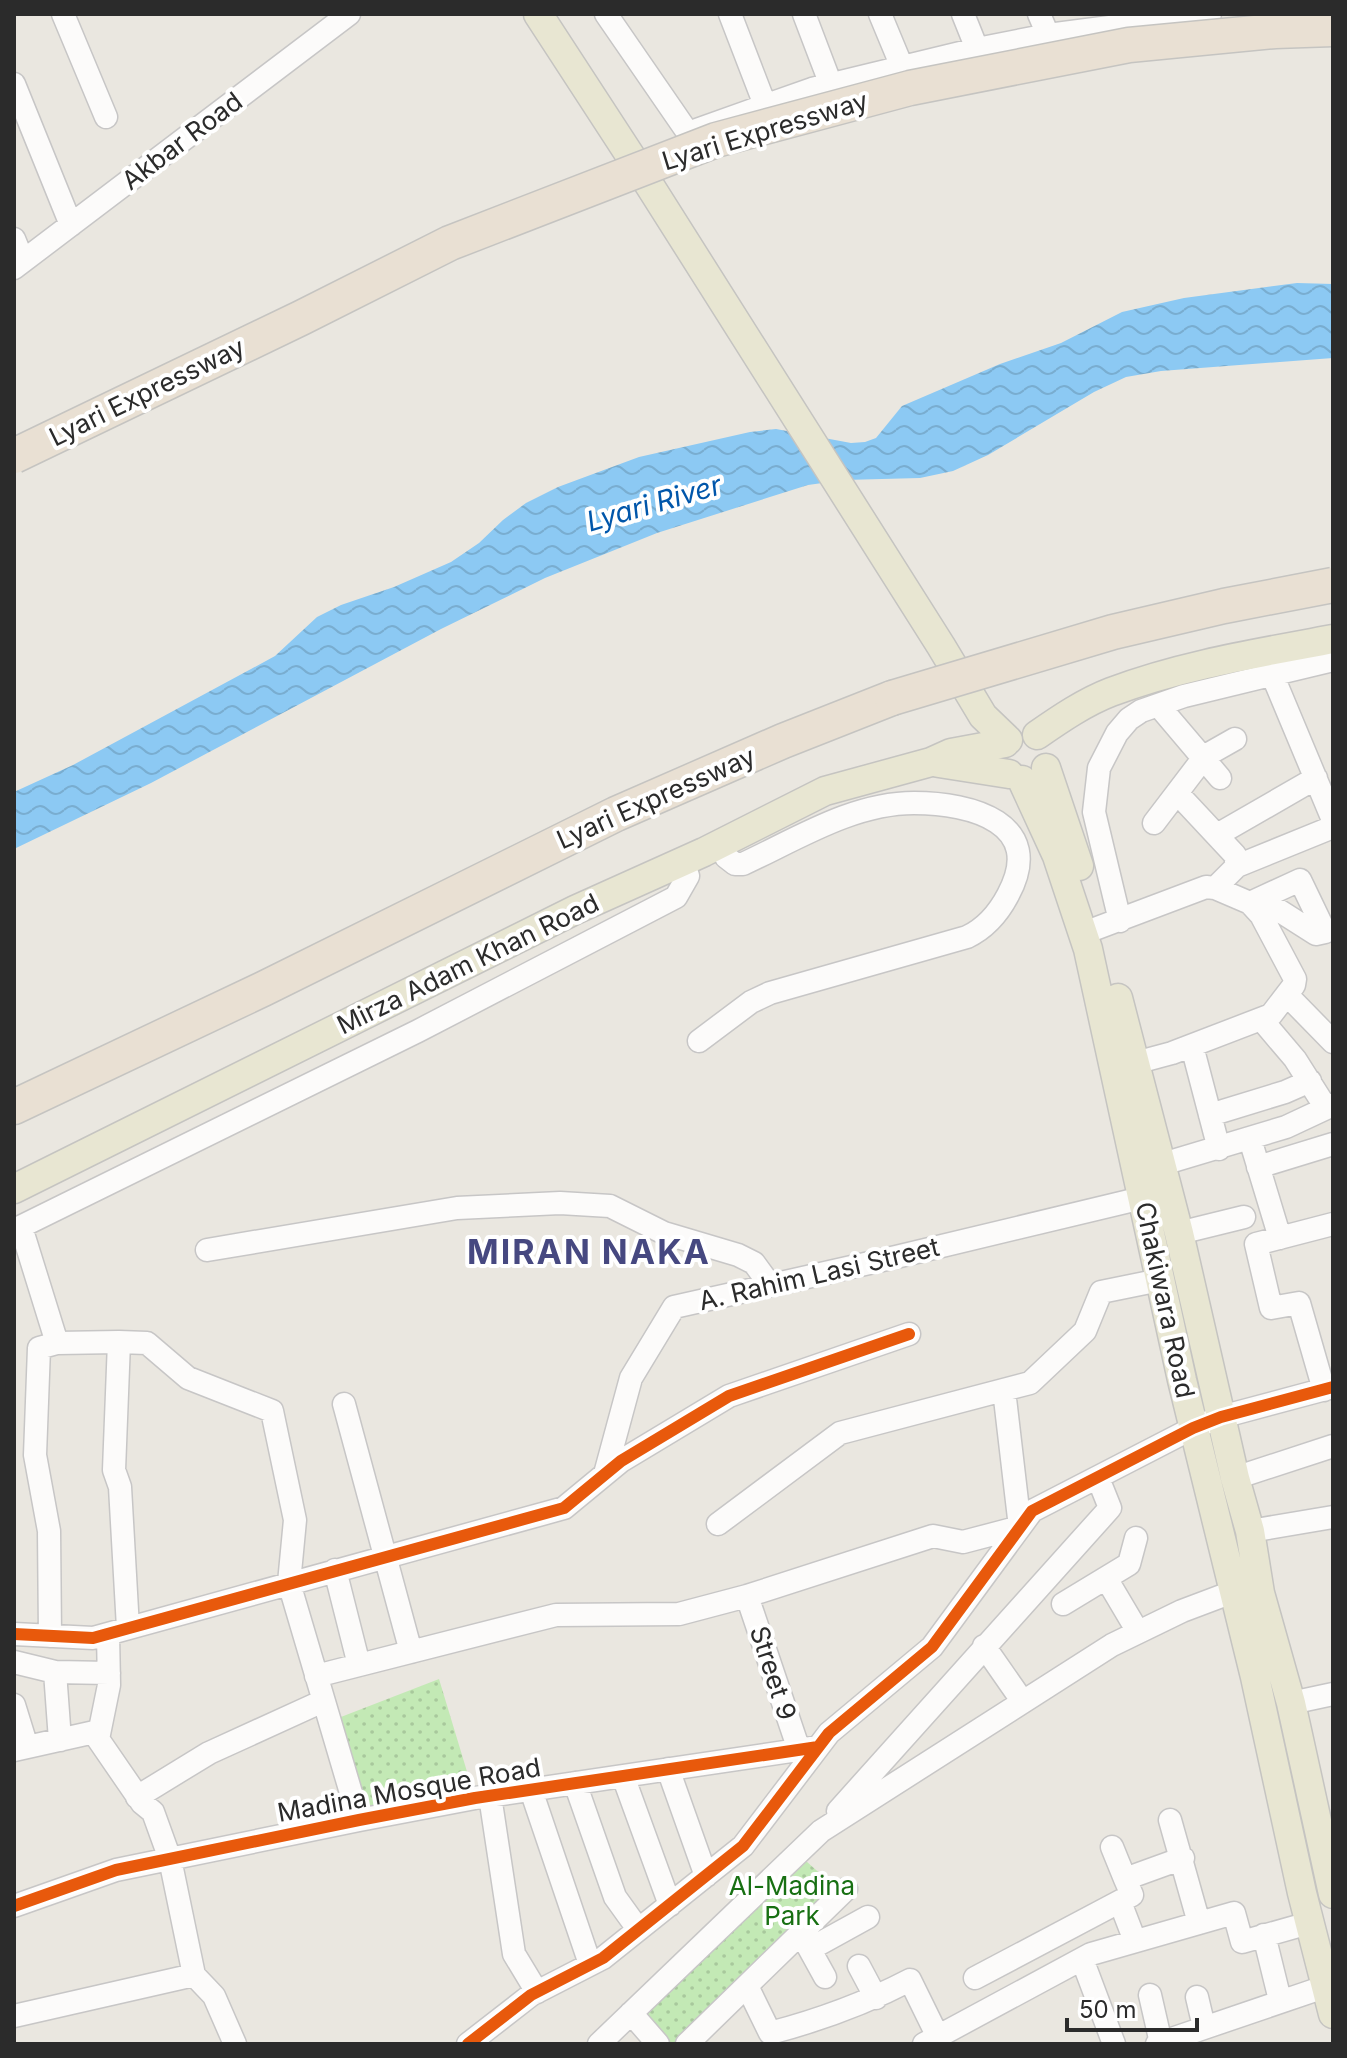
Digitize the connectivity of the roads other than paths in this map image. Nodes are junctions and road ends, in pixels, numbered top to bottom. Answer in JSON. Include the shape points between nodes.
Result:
{"nodes":[{"id":1,"x":63,"y":14,"type":"edge"},
{"id":2,"x":349,"y":14,"type":"edge"},
{"id":3,"x":538,"y":14,"type":"edge"},
{"id":4,"x":606,"y":14,"type":"edge"},
{"id":5,"x":730,"y":14,"type":"edge"},
{"id":6,"x":804,"y":14,"type":"edge"},
{"id":7,"x":880,"y":14,"type":"edge"},
{"id":8,"x":963,"y":14,"type":"edge"},
{"id":9,"x":1197,"y":15,"type":"edge"},
{"id":10,"x":1123,"y":19,"type":"edge"},
{"id":11,"x":1044,"y":24,"type":"edge"},
{"id":12,"x":1333,"y":29,"type":"edge"},
{"id":13,"x":977,"y":49,"type":"junction"},
{"id":14,"x":902,"y":67,"type":"junction"},
{"id":15,"x":14,"y":84,"type":"edge"},
{"id":16,"x":831,"y":85,"type":"junction"},
{"id":17,"x":765,"y":105,"type":"junction"},
{"id":18,"x":106,"y":117,"type":"dead end"},
{"id":19,"x":71,"y":225,"type":"junction"},
{"id":20,"x":14,"y":239,"type":"edge"},
{"id":21,"x":19,"y":265,"type":"edge"},
{"id":22,"x":14,"y":456,"type":"edge"},
{"id":23,"x":1333,"y":585,"type":"edge"},
{"id":24,"x":1329,"y":646,"type":"edge"},
{"id":25,"x":1272,"y":674,"type":"junction"},
{"id":26,"x":1158,"y":705,"type":"junction"},
{"id":27,"x":1037,"y":735,"type":"junction"},
{"id":28,"x":1235,"y":739,"type":"dead end"},
{"id":29,"x":1006,"y":741,"type":"junction"},
{"id":30,"x":1205,"y":756,"type":"junction"},
{"id":31,"x":931,"y":762,"type":"junction"},
{"id":32,"x":1026,"y":774,"type":"junction"},
{"id":33,"x":1220,"y":778,"type":"dead end"},
{"id":34,"x":1316,"y":778,"type":"junction"},
{"id":35,"x":1178,"y":794,"type":"junction"},
{"id":36,"x":1333,"y":820,"type":"edge"},
{"id":37,"x":1154,"y":823,"type":"dead end"},
{"id":38,"x":1333,"y":827,"type":"edge"},
{"id":39,"x":1217,"y":835,"type":"junction"},
{"id":40,"x":721,"y":844,"type":"junction"},
{"id":41,"x":683,"y":862,"type":"junction"},
{"id":42,"x":1237,"y":866,"type":"junction"},
{"id":43,"x":1215,"y":888,"type":"junction"},
{"id":44,"x":1101,"y":928,"type":"junction"},
{"id":45,"x":1287,"y":995,"type":"junction"},
{"id":46,"x":1261,"y":1019,"type":"junction"},
{"id":47,"x":699,"y":1041,"type":"dead end"},
{"id":48,"x":1333,"y":1042,"type":"edge"},
{"id":49,"x":1192,"y":1046,"type":"junction"},
{"id":50,"x":1126,"y":1065,"type":"junction"},
{"id":51,"x":1310,"y":1081,"type":"junction"},
{"id":52,"x":14,"y":1107,"type":"edge"},
{"id":53,"x":1330,"y":1107,"type":"edge"},
{"id":54,"x":1210,"y":1115,"type":"junction"},
{"id":55,"x":1250,"y":1139,"type":"junction"},
{"id":56,"x":1333,"y":1144,"type":"edge"},
{"id":57,"x":1219,"y":1149,"type":"junction"},
{"id":58,"x":1258,"y":1167,"type":"junction"},
{"id":59,"x":1150,"y":1168,"type":"junction"},
{"id":60,"x":14,"y":1189,"type":"edge"},
{"id":61,"x":1142,"y":1198,"type":"junction"},
{"id":62,"x":1244,"y":1217,"type":"dead end"},
{"id":63,"x":1333,"y":1224,"type":"edge"},
{"id":64,"x":18,"y":1228,"type":"edge"},
{"id":65,"x":1179,"y":1233,"type":"junction"},
{"id":66,"x":1280,"y":1238,"type":"junction"},
{"id":67,"x":207,"y":1250,"type":"dead end"},
{"id":68,"x":1160,"y":1280,"type":"junction"},
{"id":69,"x":770,"y":1285,"type":"junction"},
{"id":70,"x":909,"y":1334,"type":"dead end"},
{"id":71,"x":119,"y":1342,"type":"junction"},
{"id":72,"x":57,"y":1343,"type":"junction"},
{"id":73,"x":1329,"y":1389,"type":"edge"},
{"id":74,"x":1004,"y":1390,"type":"junction"},
{"id":75,"x":344,"y":1404,"type":"dead end"},
{"id":76,"x":1221,"y":1417,"type":"junction"},
{"id":77,"x":1193,"y":1428,"type":"junction"},
{"id":78,"x":1333,"y":1446,"type":"edge"},
{"id":79,"x":605,"y":1474,"type":"junction"},
{"id":80,"x":1098,"y":1478,"type":"junction"},
{"id":81,"x":1235,"y":1478,"type":"junction"},
{"id":82,"x":1333,"y":1517,"type":"edge"},
{"id":83,"x":718,"y":1524,"type":"dead end"},
{"id":84,"x":1020,"y":1527,"type":"junction"},
{"id":85,"x":1250,"y":1531,"type":"junction"},
{"id":86,"x":1136,"y":1538,"type":"dead end"},
{"id":87,"x":386,"y":1556,"type":"junction"},
{"id":88,"x":335,"y":1570,"type":"junction"},
{"id":89,"x":1106,"y":1578,"type":"junction"},
{"id":90,"x":289,"y":1583,"type":"junction"},
{"id":91,"x":1247,"y":1589,"type":"junction"},
{"id":92,"x":747,"y":1596,"type":"junction"},
{"id":93,"x":1063,"y":1604,"type":"dead end"},
{"id":94,"x":118,"y":1631,"type":"junction"},
{"id":95,"x":1138,"y":1632,"type":"junction"},
{"id":96,"x":14,"y":1634,"type":"edge"},
{"id":97,"x":50,"y":1636,"type":"junction"},
{"id":98,"x":984,"y":1646,"type":"junction"},
{"id":99,"x":411,"y":1652,"type":"junction"},
{"id":100,"x":14,"y":1662,"type":"edge"},
{"id":101,"x":359,"y":1665,"type":"junction"},
{"id":102,"x":55,"y":1672,"type":"junction"},
{"id":103,"x":109,"y":1673,"type":"junction"},
{"id":104,"x":316,"y":1676,"type":"junction"},
{"id":105,"x":1333,"y":1694,"type":"edge"},
{"id":106,"x":323,"y":1701,"type":"junction"},
{"id":107,"x":1023,"y":1702,"type":"junction"},
{"id":108,"x":1291,"y":1703,"type":"junction"},
{"id":109,"x":14,"y":1705,"type":"edge"},
{"id":110,"x":99,"y":1731,"type":"junction"},
{"id":111,"x":60,"y":1740,"type":"junction"},
{"id":112,"x":20,"y":1748,"type":"edge"},
{"id":113,"x":809,"y":1749,"type":"junction"},
{"id":114,"x":668,"y":1769,"type":"junction"},
{"id":115,"x":623,"y":1776,"type":"junction"},
{"id":116,"x":575,"y":1783,"type":"junction"},
{"id":117,"x":531,"y":1790,"type":"junction"},
{"id":118,"x":490,"y":1796,"type":"junction"},
{"id":119,"x":137,"y":1797,"type":"junction"},
{"id":120,"x":359,"y":1820,"type":"junction"},
{"id":121,"x":1170,"y":1820,"type":"dead end"},
{"id":122,"x":821,"y":1831,"type":"junction"},
{"id":123,"x":1112,"y":1847,"type":"dead end"},
{"id":124,"x":1183,"y":1858,"type":"junction"},
{"id":125,"x":170,"y":1859,"type":"junction"},
{"id":126,"x":706,"y":1876,"type":"junction"},
{"id":127,"x":1125,"y":1879,"type":"junction"},
{"id":128,"x":1332,"y":1883,"type":"edge"},
{"id":129,"x":846,"y":1889,"type":"dead end"},
{"id":130,"x":1120,"y":1902,"type":"junction"},
{"id":131,"x":670,"y":1905,"type":"junction"},
{"id":132,"x":14,"y":1906,"type":"edge"},
{"id":133,"x":868,"y":1917,"type":"dead end"},
{"id":134,"x":1199,"y":1923,"type":"junction"},
{"id":135,"x":1309,"y":1923,"type":"junction"},
{"id":136,"x":638,"y":1929,"type":"junction"},
{"id":137,"x":1264,"y":1935,"type":"junction"},
{"id":138,"x":1135,"y":1941,"type":"junction"},
{"id":139,"x":806,"y":1942,"type":"junction"},
{"id":140,"x":1082,"y":1959,"type":"junction"},
{"id":141,"x":590,"y":1964,"type":"junction"},
{"id":142,"x":859,"y":1966,"type":"dead end"},
{"id":143,"x":194,"y":1975,"type":"junction"},
{"id":144,"x":825,"y":1977,"type":"dead end"},
{"id":145,"x":975,"y":1978,"type":"dead end"},
{"id":146,"x":1330,"y":1985,"type":"edge"},
{"id":147,"x":747,"y":1986,"type":"junction"},
{"id":148,"x":537,"y":1992,"type":"junction"},
{"id":149,"x":1150,"y":1995,"type":"dead end"},
{"id":150,"x":1197,"y":1997,"type":"dead end"},
{"id":151,"x":876,"y":1998,"type":"junction"},
{"id":152,"x":1280,"y":2000,"type":"junction"},
{"id":153,"x":631,"y":2013,"type":"junction"},
{"id":154,"x":1333,"y":2014,"type":"edge"},
{"id":155,"x":14,"y":2016,"type":"edge"},
{"id":156,"x":1211,"y":2032,"type":"edge"},
{"id":157,"x":610,"y":2040,"type":"edge"},
{"id":158,"x":931,"y":2040,"type":"edge"},
{"id":159,"x":1159,"y":2043,"type":"edge"},
{"id":160,"x":235,"y":2044,"type":"edge"},
{"id":161,"x":468,"y":2044,"type":"edge"},
{"id":162,"x":658,"y":2044,"type":"edge"},
{"id":163,"x":687,"y":2044,"type":"edge"},
{"id":164,"x":1114,"y":2044,"type":"edge"}],
"edges":[{"from":1,"to":18,"type":"street"},
{"from":2,"to":19,"type":"street","name":"Akbar Road"},
{"from":3,"to":29,"type":"main road","via":[[976,706]]},
{"from":4,"to":17,"type":"street","via":[[688,133]]},
{"from":5,"to":17,"type":"street"},
{"from":6,"to":16,"type":"street"},
{"from":7,"to":14,"type":"street"},
{"from":8,"to":13,"type":"street"},
{"from":9,"to":10,"type":"street"},
{"from":10,"to":11,"type":"street"},
{"from":11,"to":13,"type":"street"},
{"from":12,"to":22,"type":"highway","name":"Lyari Expressway","bridge":true,"via":[[1129,45],[910,88],[716,140],[450,243]]},
{"from":13,"to":14,"type":"street"},
{"from":14,"to":16,"type":"street"},
{"from":15,"to":19,"type":"street"},
{"from":16,"to":17,"type":"street"},
{"from":19,"to":21,"type":"street","name":"Akbar Road"},
{"from":20,"to":21,"type":"street"},
{"from":23,"to":52,"type":"highway","name":"Lyari Expressway","bridge":true,"via":[[1058,647],[892,698],[783,741],[616,814]]},
{"from":24,"to":25,"type":"street"},
{"from":24,"to":27,"type":"main road","via":[[1268,651],[1144,681],[1075,710]]},
{"from":25,"to":26,"type":"street"},
{"from":25,"to":34,"type":"street"},
{"from":26,"to":30,"type":"street"},
{"from":26,"to":44,"type":"street","via":[[1129,719],[1099,768],[1094,812]]},
{"from":27,"to":29,"type":"main road","via":[[1021,732]]},
{"from":27,"to":32,"type":"main road","via":[[1049,753]]},
{"from":28,"to":30,"type":"street"},
{"from":29,"to":31,"type":"main road","name":"Mirza Adam Khan Road"},
{"from":29,"to":32,"type":"main road","via":[[1002,761]]},
{"from":30,"to":33,"type":"street"},
{"from":30,"to":35,"type":"street"},
{"from":31,"to":32,"type":"main road","name":"Mirza Adam Khan Road"},
{"from":31,"to":40,"type":"main road","name":"Mirza Adam Khan Road","via":[[825,791]]},
{"from":32,"to":44,"type":"main road","name":"Chakiwara Road"},
{"from":34,"to":36,"type":"street"},
{"from":34,"to":39,"type":"street"},
{"from":35,"to":37,"type":"street"},
{"from":35,"to":39,"type":"street"},
{"from":38,"to":42,"type":"street"},
{"from":39,"to":42,"type":"street","via":[[1235,855]]},
{"from":40,"to":41,"type":"main road","name":"Mirza Adam Khan Road"},
{"from":40,"to":47,"type":"street","via":[[726,857],[743,864],[846,815],[917,803],[989,817],[1012,834],[1021,856],[1013,887],[984,929],[770,993]]},
{"from":41,"to":60,"type":"main road","name":"Mirza Adam Khan Road","via":[[575,910]]},
{"from":41,"to":64,"type":"street","via":[[688,876],[676,897]]},
{"from":42,"to":43,"type":"street"},
{"from":43,"to":44,"type":"street"},
{"from":43,"to":45,"type":"street","via":[[1256,901],[1295,979]]},
{"from":44,"to":50,"type":"main road","name":"Chakiwara Road"},
{"from":45,"to":46,"type":"street"},
{"from":45,"to":48,"type":"street"},
{"from":46,"to":49,"type":"street"},
{"from":46,"to":51,"type":"street"},
{"from":49,"to":50,"type":"street"},
{"from":49,"to":54,"type":"street"},
{"from":50,"to":59,"type":"main road","name":"Chakiwara Road"},
{"from":51,"to":53,"type":"street"},
{"from":51,"to":54,"type":"street"},
{"from":53,"to":55,"type":"street"},
{"from":54,"to":57,"type":"street"},
{"from":55,"to":57,"type":"street"},
{"from":55,"to":58,"type":"street"},
{"from":56,"to":58,"type":"street"},
{"from":57,"to":59,"type":"street"},
{"from":58,"to":66,"type":"street"},
{"from":59,"to":61,"type":"main road","name":"Chakiwara Road"},
{"from":59,"to":65,"type":"main road","name":"Chakiwara Road"},
{"from":61,"to":68,"type":"main road","name":"Chakiwara Road"},
{"from":61,"to":69,"type":"street","name":"A. Rahim Lasi Street"},
{"from":62,"to":65,"type":"street"},
{"from":63,"to":66,"type":"street"},
{"from":64,"to":72,"type":"street"},
{"from":65,"to":76,"type":"main road","name":"Chakiwara Road"},
{"from":66,"to":73,"type":"street","via":[[1256,1244],[1271,1308],[1299,1303]]},
{"from":67,"to":69,"type":"street","via":[[457,1208],[610,1206],[664,1233],[738,1255],[754,1263]]},
{"from":68,"to":74,"type":"street","via":[[1101,1292],[1085,1331],[1030,1383]]},
{"from":68,"to":77,"type":"main road","name":"Chakiwara Road"},
{"from":69,"to":79,"type":"street","name":"A. Rahim Lasi Street","via":[[674,1307],[631,1378]]},
{"from":70,"to":79,"type":"street","via":[[729,1396]]},
{"from":71,"to":72,"type":"street"},
{"from":71,"to":90,"type":"street","via":[[147,1343],[188,1378],[272,1411],[295,1520]]},
{"from":71,"to":94,"type":"street","via":[[114,1470],[120,1487]]},
{"from":72,"to":97,"type":"street","via":[[39,1348],[35,1455],[49,1531]]},
{"from":73,"to":76,"type":"street"},
{"from":74,"to":83,"type":"street","via":[[840,1433]]},
{"from":74,"to":84,"type":"street"},
{"from":75,"to":87,"type":"street"},
{"from":76,"to":77,"type":"street"},
{"from":76,"to":81,"type":"main road","name":"Chakiwara Road"},
{"from":77,"to":80,"type":"street"},
{"from":77,"to":91,"type":"main road","name":"Chakiwara Road"},
{"from":78,"to":81,"type":"street"},
{"from":79,"to":87,"type":"street","via":[[564,1508]]},
{"from":80,"to":84,"type":"street","via":[[1032,1511]]},
{"from":80,"to":98,"type":"street","via":[[1110,1508]]},
{"from":81,"to":85,"type":"main road","name":"Chakiwara Road"},
{"from":82,"to":85,"type":"street"},
{"from":84,"to":92,"type":"street","via":[[963,1542],[933,1536]]},
{"from":84,"to":113,"type":"street","via":[[932,1647]]},
{"from":85,"to":91,"type":"main road","name":"Chakiwara Road"},
{"from":86,"to":89,"type":"street","via":[[1129,1564]]},
{"from":87,"to":88,"type":"street"},
{"from":87,"to":99,"type":"street"},
{"from":88,"to":90,"type":"street"},
{"from":88,"to":101,"type":"street"},
{"from":89,"to":93,"type":"street"},
{"from":89,"to":95,"type":"street"},
{"from":90,"to":94,"type":"street"},
{"from":90,"to":104,"type":"street"},
{"from":91,"to":95,"type":"street"},
{"from":91,"to":108,"type":"main road","name":"Chakiwara Road"},
{"from":91,"to":135,"type":"main road","name":"Chakiwara Road"},
{"from":92,"to":99,"type":"street","via":[[679,1614],[556,1615]]},
{"from":92,"to":113,"type":"street","name":"Street 9"},
{"from":94,"to":97,"type":"street","via":[[93,1638]]},
{"from":94,"to":103,"type":"street"},
{"from":95,"to":107,"type":"street"},
{"from":96,"to":97,"type":"street"},
{"from":98,"to":107,"type":"street"},
{"from":98,"to":122,"type":"street"},
{"from":99,"to":101,"type":"street"},
{"from":100,"to":102,"type":"street"},
{"from":101,"to":104,"type":"street"},
{"from":102,"to":103,"type":"street"},
{"from":102,"to":111,"type":"street"},
{"from":103,"to":110,"type":"street"},
{"from":104,"to":106,"type":"street"},
{"from":105,"to":108,"type":"street"},
{"from":106,"to":119,"type":"street","via":[[209,1753]]},
{"from":106,"to":120,"type":"street"},
{"from":107,"to":122,"type":"street"},
{"from":108,"to":128,"type":"main road","name":"Chakiwara Road"},
{"from":109,"to":112,"type":"street"},
{"from":110,"to":111,"type":"street"},
{"from":110,"to":119,"type":"street","via":[[98,1739]]},
{"from":111,"to":112,"type":"street"},
{"from":113,"to":114,"type":"street","name":"Madina Mosque Road"},
{"from":113,"to":126,"type":"street","via":[[743,1846]]},
{"from":114,"to":115,"type":"street","name":"Madina Mosque Road"},
{"from":114,"to":126,"type":"street"},
{"from":115,"to":116,"type":"street","name":"Madina Mosque Road"},
{"from":115,"to":131,"type":"street"},
{"from":116,"to":117,"type":"street","name":"Madina Mosque Road"},
{"from":116,"to":136,"type":"street","via":[[615,1897]]},
{"from":117,"to":118,"type":"street","name":"Madina Mosque Road"},
{"from":117,"to":141,"type":"street"},
{"from":118,"to":120,"type":"street","name":"Madina Mosque Road"},
{"from":118,"to":148,"type":"street","via":[[514,1954]]},
{"from":119,"to":125,"type":"street","via":[[153,1812]]},
{"from":120,"to":125,"type":"street","name":"Madina Mosque Road"},
{"from":121,"to":124,"type":"street"},
{"from":122,"to":153,"type":"street"},
{"from":123,"to":127,"type":"street"},
{"from":124,"to":127,"type":"street"},
{"from":124,"to":134,"type":"street"},
{"from":125,"to":132,"type":"street","name":"Madina Mosque Road","via":[[116,1870]]},
{"from":125,"to":143,"type":"street"},
{"from":126,"to":131,"type":"street"},
{"from":127,"to":130,"type":"street","via":[[1132,1895]]},
{"from":129,"to":139,"type":"street"},
{"from":130,"to":138,"type":"street"},
{"from":130,"to":145,"type":"street"},
{"from":131,"to":136,"type":"street"},
{"from":133,"to":139,"type":"street"},
{"from":134,"to":137,"type":"street","via":[[1234,1913],[1242,1942]]},
{"from":134,"to":138,"type":"street"},
{"from":135,"to":137,"type":"street"},
{"from":135,"to":146,"type":"main road","name":"Chakiwara Road"},
{"from":136,"to":141,"type":"street"},
{"from":137,"to":152,"type":"street"},
{"from":138,"to":140,"type":"street"},
{"from":139,"to":144,"type":"street"},
{"from":139,"to":147,"type":"street"},
{"from":140,"to":158,"type":"street"},
{"from":140,"to":164,"type":"street"},
{"from":141,"to":148,"type":"street"},
{"from":142,"to":151,"type":"street"},
{"from":143,"to":155,"type":"street"},
{"from":143,"to":160,"type":"street","via":[[214,1996]]},
{"from":146,"to":152,"type":"street"},
{"from":146,"to":154,"type":"main road","name":"Chakiwara Road"},
{"from":147,"to":151,"type":"street","via":[[770,2033]]},
{"from":147,"to":163,"type":"street"},
{"from":148,"to":161,"type":"street"},
{"from":149,"to":159,"type":"street"},
{"from":150,"to":156,"type":"street"},
{"from":151,"to":158,"type":"street","via":[[910,1980]]},
{"from":152,"to":156,"type":"street"},
{"from":153,"to":157,"type":"street"},
{"from":153,"to":162,"type":"street"},
{"from":156,"to":159,"type":"street"}]}
